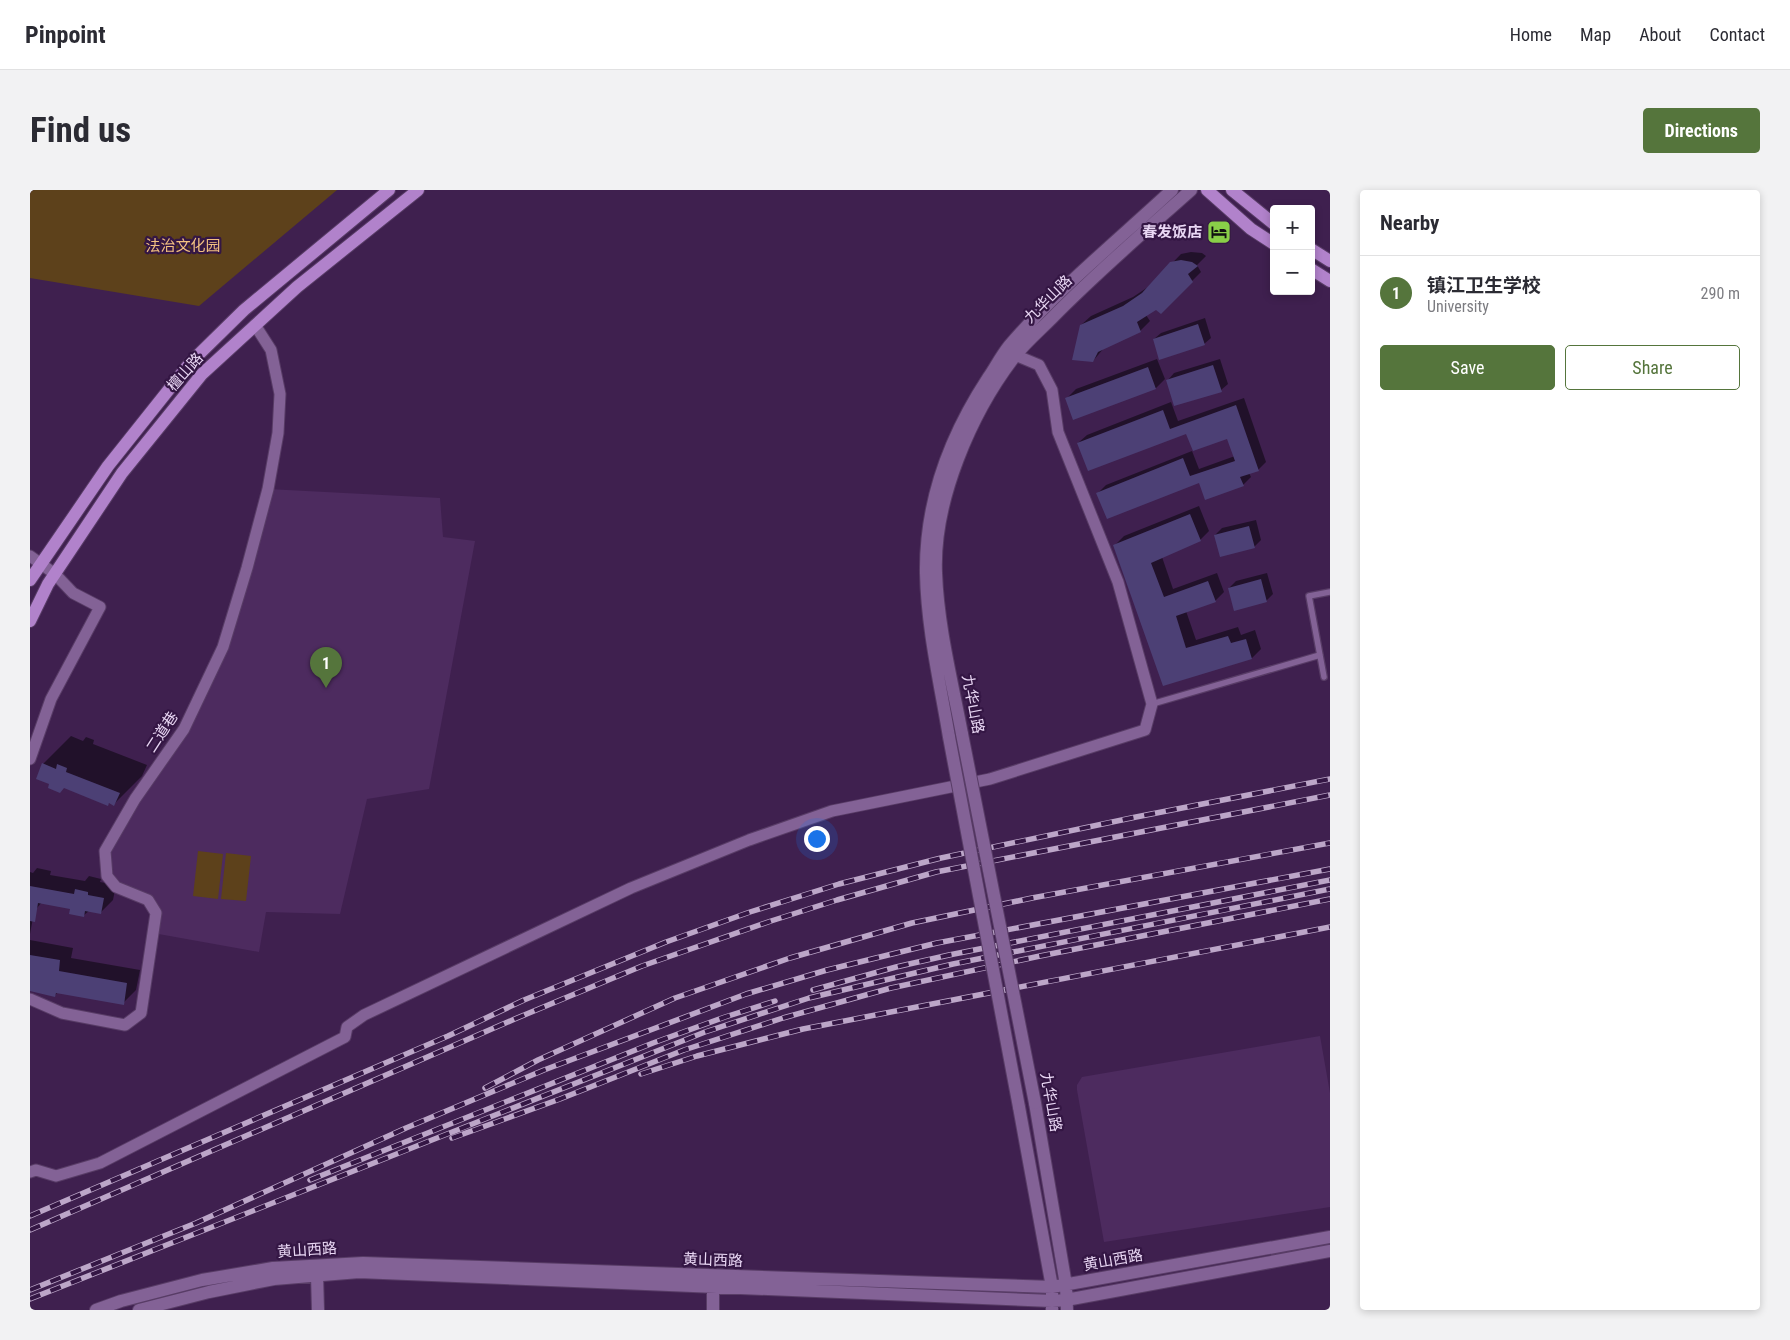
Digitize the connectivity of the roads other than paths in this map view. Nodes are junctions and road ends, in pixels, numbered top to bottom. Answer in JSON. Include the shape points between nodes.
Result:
{"nodes":[{"id":1,"x":418,"y":190,"type":"edge"},
{"id":2,"x":1172,"y":190,"type":"edge"},
{"id":3,"x":1191,"y":190,"type":"edge"},
{"id":4,"x":1207,"y":190,"type":"edge"},
{"id":5,"x":1232,"y":190,"type":"edge"},
{"id":6,"x":385,"y":192,"type":"edge"},
{"id":7,"x":1270,"y":221,"type":"edge"},
{"id":8,"x":1270,"y":241,"type":"edge"},
{"id":9,"x":1313,"y":250,"type":"edge"},
{"id":10,"x":1330,"y":261,"type":"edge"},
{"id":11,"x":1315,"y":272,"type":"edge"},
{"id":12,"x":1330,"y":281,"type":"edge"},
{"id":13,"x":255,"y":325,"type":"junction"},
{"id":14,"x":1015,"y":355,"type":"junction"},
{"id":15,"x":35,"y":559,"type":"edge"},
{"id":16,"x":55,"y":574,"type":"junction"},
{"id":17,"x":30,"y":580,"type":"edge"},
{"id":18,"x":1330,"y":592,"type":"edge"},
{"id":19,"x":30,"y":621,"type":"edge"},
{"id":20,"x":1320,"y":655,"type":"junction"},
{"id":21,"x":1324,"y":677,"type":"dead end"},
{"id":22,"x":1152,"y":704,"type":"junction"},
{"id":23,"x":30,"y":759,"type":"edge"},
{"id":24,"x":30,"y":999,"type":"edge"},
{"id":25,"x":30,"y":1172,"type":"edge"},
{"id":26,"x":1330,"y":1238,"type":"edge"},
{"id":27,"x":1330,"y":1251,"type":"edge"},
{"id":28,"x":317,"y":1275,"type":"junction"},
{"id":29,"x":713,"y":1281,"type":"junction"},
{"id":30,"x":1066,"y":1284,"type":"junction"},
{"id":31,"x":1052,"y":1287,"type":"junction"},
{"id":32,"x":1066,"y":1305,"type":"edge"},
{"id":33,"x":1052,"y":1306,"type":"edge"},
{"id":34,"x":96,"y":1310,"type":"edge"},
{"id":35,"x":139,"y":1310,"type":"edge"},
{"id":36,"x":318,"y":1310,"type":"edge"},
{"id":37,"x":713,"y":1310,"type":"edge"}],
"edges":[{"from":1,"to":13,"type":"main road","name":"檀山路"},
{"from":2,"to":31,"type":"street","name":"九华山路","bridge":true,"via":[[1053,300],[1008,348],[954,438],[930,519],[926,572],[930,628]]},
{"from":3,"to":14,"type":"street","name":"九华山路","via":[[1078,291]]},
{"from":4,"to":8,"type":"main road"},
{"from":5,"to":7,"type":"main road"},
{"from":6,"to":15,"type":"main road","name":"檀山路","via":[[244,310],[190,363]]},
{"from":9,"to":10,"type":"main road"},
{"from":11,"to":12,"type":"main road"},
{"from":13,"to":16,"type":"main road","name":"檀山路","via":[[202,374],[122,473]]},
{"from":13,"to":24,"type":"street","name":"二道巷","via":[[271,350],[280,394],[278,432],[268,489],[247,568],[223,646],[184,729],[135,798],[105,851],[107,876],[116,887],[148,900],[156,913],[140,1013],[125,1025],[62,1013]]},
{"from":14,"to":22,"type":"street","via":[[1040,365],[1052,390],[1058,432],[1118,582]]},
{"from":14,"to":30,"type":"street","name":"九华山路","bridge":true,"via":[[988,394],[951,478],[940,523],[936,572],[941,627],[1035,1103]]},
{"from":15,"to":16,"type":"street"},
{"from":15,"to":17,"type":"main road","name":"檀山路"},
{"from":16,"to":19,"type":"main road","name":"檀山路"},
{"from":16,"to":23,"type":"street","via":[[73,593],[100,607],[51,699]]},
{"from":18,"to":20,"type":"lane","via":[[1309,596]]},
{"from":20,"to":21,"type":"lane"},
{"from":20,"to":22,"type":"lane"},
{"from":22,"to":25,"type":"street","via":[[1145,730],[990,779],[832,811],[749,840],[631,888],[364,1015],[347,1027],[345,1037],[100,1163],[56,1176],[36,1170]]},
{"from":26,"to":30,"type":"street","name":"黄山西路"},
{"from":27,"to":32,"type":"street","name":"黄山西路"},
{"from":28,"to":29,"type":"street","name":"黄山西路","via":[[359,1272]]},
{"from":28,"to":35,"type":"street","name":"黄山西路","via":[[218,1290]]},
{"from":28,"to":36,"type":"street"},
{"from":29,"to":31,"type":"street","name":"黄山西路"},
{"from":29,"to":33,"type":"street","name":"黄山西路"},
{"from":29,"to":34,"type":"street","name":"黄山西路","via":[[450,1265],[353,1263],[274,1268],[211,1278]]},
{"from":29,"to":37,"type":"street"},
{"from":30,"to":31,"type":"street","name":"黄山西路"},
{"from":30,"to":32,"type":"street","name":"九华山路"},
{"from":31,"to":33,"type":"street","name":"九华山路"},
{"from":32,"to":33,"type":"street","name":"黄山西路"}]}
